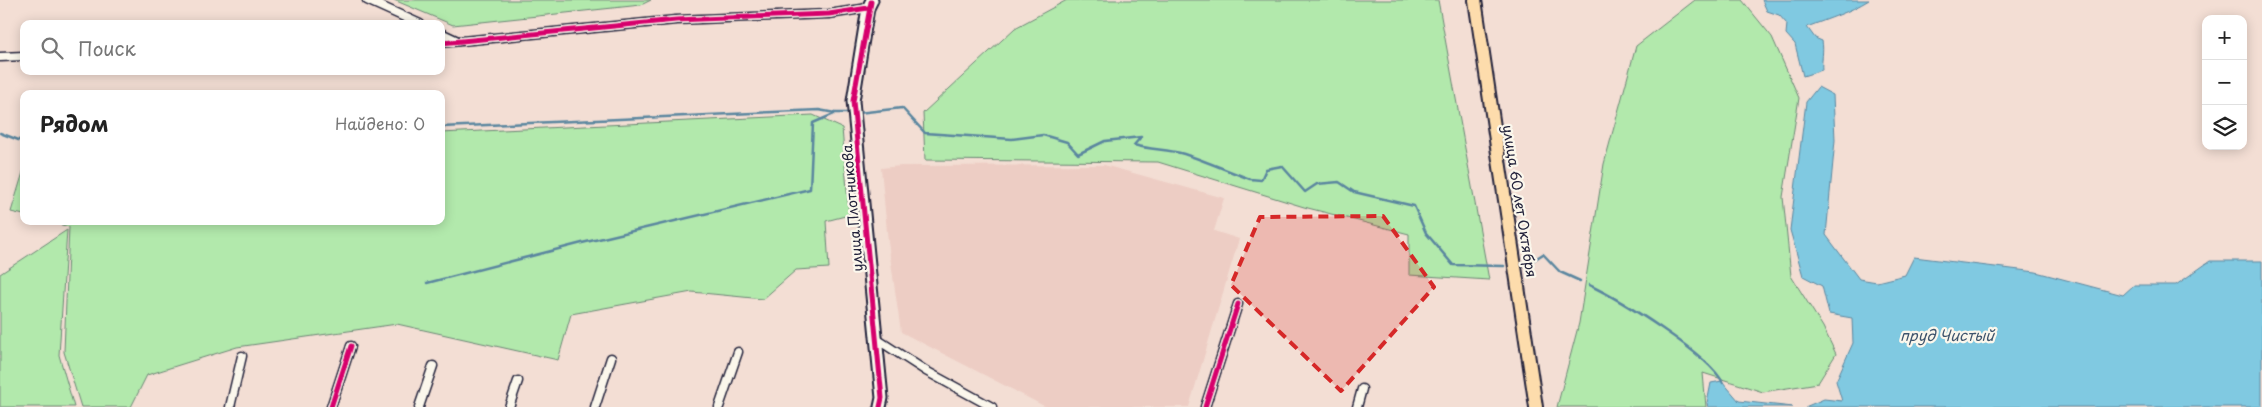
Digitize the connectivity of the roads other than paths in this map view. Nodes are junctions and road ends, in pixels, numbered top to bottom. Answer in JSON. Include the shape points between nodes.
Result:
{"nodes":[{"id":1,"x":367,"y":0,"type":"edge"},
{"id":2,"x":1475,"y":0,"type":"edge"},
{"id":3,"x":870,"y":4,"type":"edge"},
{"id":4,"x":411,"y":20,"type":"edge"},
{"id":5,"x":445,"y":35,"type":"edge"},
{"id":6,"x":445,"y":42,"type":"edge"},
{"id":7,"x":460,"y":42,"type":"junction"},
{"id":8,"x":20,"y":56,"type":"edge"},
{"id":9,"x":0,"y":57,"type":"edge"},
{"id":10,"x":1238,"y":304,"type":"dead end"},
{"id":11,"x":875,"y":338,"type":"junction"},
{"id":12,"x":351,"y":346,"type":"dead end"},
{"id":13,"x":738,"y":352,"type":"dead end"},
{"id":14,"x":242,"y":356,"type":"dead end"},
{"id":15,"x":611,"y":358,"type":"dead end"},
{"id":16,"x":433,"y":366,"type":"dead end"},
{"id":17,"x":518,"y":381,"type":"dead end"},
{"id":18,"x":1362,"y":389,"type":"dead end"},
{"id":19,"x":230,"y":407,"type":"edge"},
{"id":20,"x":331,"y":407,"type":"edge"},
{"id":21,"x":419,"y":407,"type":"edge"},
{"id":22,"x":509,"y":407,"type":"edge"},
{"id":23,"x":595,"y":407,"type":"edge"},
{"id":24,"x":719,"y":407,"type":"edge"},
{"id":25,"x":880,"y":407,"type":"edge"},
{"id":26,"x":992,"y":407,"type":"edge"},
{"id":27,"x":1205,"y":407,"type":"edge"},
{"id":28,"x":1357,"y":407,"type":"edge"},
{"id":29,"x":1536,"y":407,"type":"edge"}],
"edges":[{"from":1,"to":4,"type":"street"},
{"from":2,"to":29,"type":"main road","name":"улица 60 лет Октября"},
{"from":3,"to":7,"type":"street","via":[[829,14],[676,20]]},
{"from":3,"to":11,"type":"street","name":"улица Плотникова","via":[[853,101]]},
{"from":5,"to":7,"type":"street"},
{"from":6,"to":7,"type":"street"},
{"from":8,"to":9,"type":"street"},
{"from":10,"to":27,"type":"street"},
{"from":11,"to":25,"type":"street","name":"улица Плотникова","via":[[882,398]]},
{"from":11,"to":26,"type":"street","via":[[926,372]]},
{"from":12,"to":20,"type":"street"},
{"from":13,"to":24,"type":"street"},
{"from":14,"to":19,"type":"street"},
{"from":15,"to":23,"type":"street"},
{"from":16,"to":21,"type":"street"},
{"from":17,"to":22,"type":"street"},
{"from":18,"to":28,"type":"street"}]}
